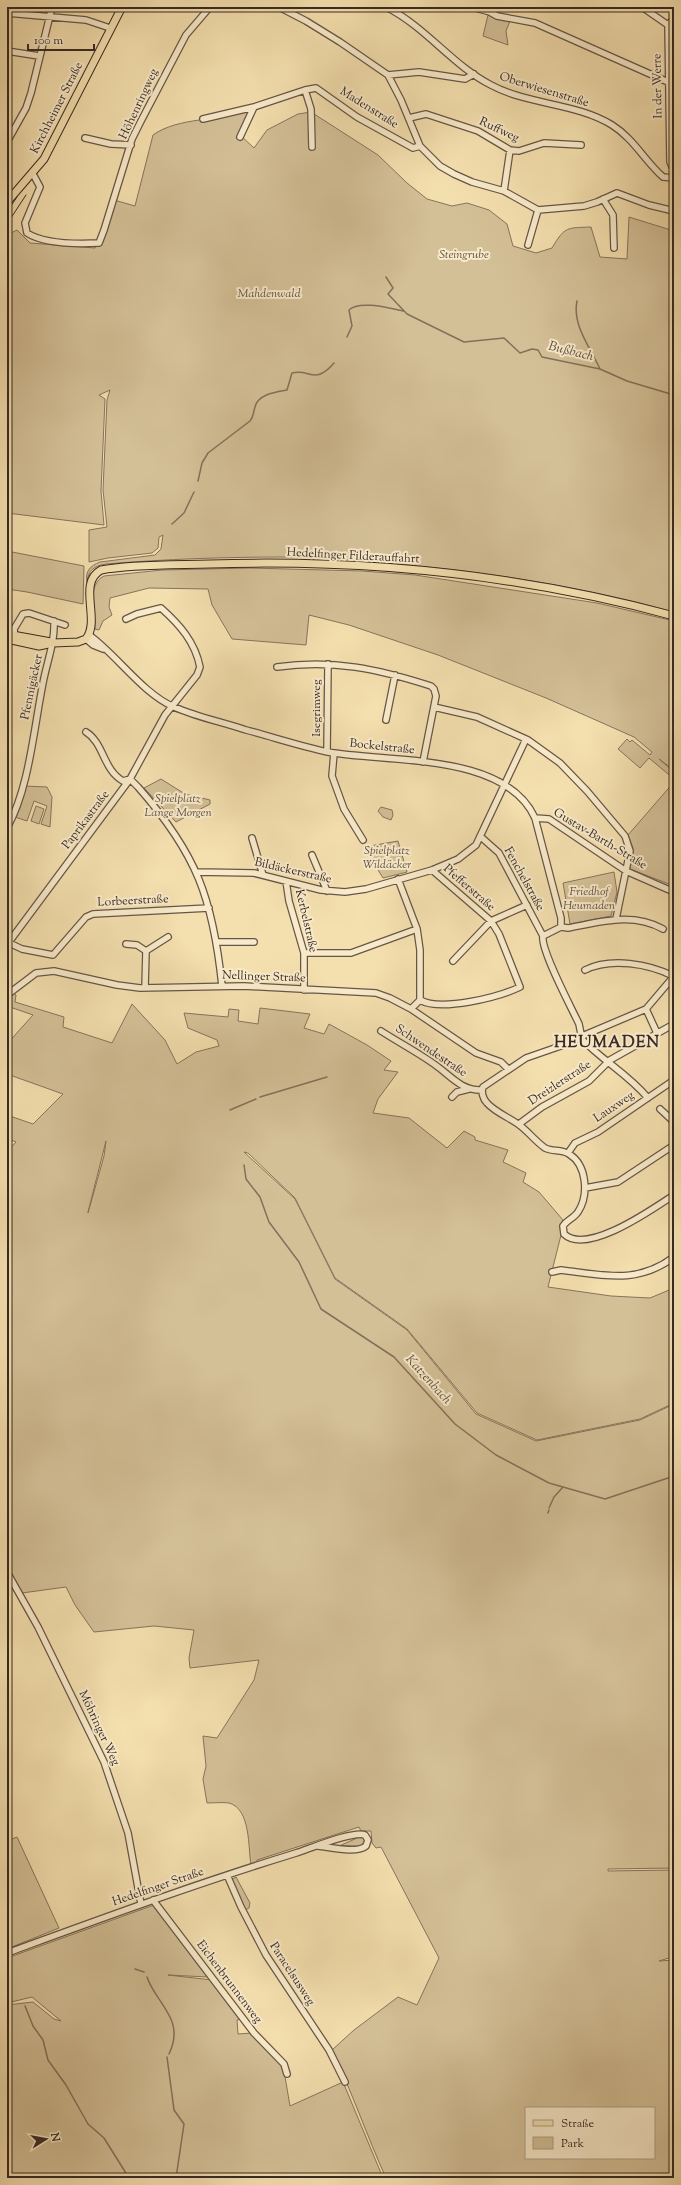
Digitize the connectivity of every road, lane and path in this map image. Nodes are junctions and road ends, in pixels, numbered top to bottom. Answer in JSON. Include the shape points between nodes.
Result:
{"nodes":[{"id":1,"x":52,"y":7,"type":"edge"},
{"id":2,"x":122,"y":7,"type":"edge"},
{"id":3,"x":210,"y":7,"type":"edge"},
{"id":4,"x":279,"y":7,"type":"edge"},
{"id":5,"x":386,"y":7,"type":"edge"},
{"id":6,"x":472,"y":7,"type":"edge"},
{"id":7,"x":486,"y":7,"type":"edge"},
{"id":8,"x":642,"y":7,"type":"edge"},
{"id":9,"x":652,"y":10,"type":"edge"},
{"id":10,"x":11,"y":11,"type":"edge"},
{"id":11,"x":490,"y":12,"type":"junction"},
{"id":12,"x":50,"y":16,"type":"junction"},
{"id":13,"x":674,"y":18,"type":"edge"},
{"id":14,"x":668,"y":25,"type":"junction"},
{"id":15,"x":110,"y":28,"type":"junction"},
{"id":16,"x":7,"y":51,"type":"edge"},
{"id":17,"x":39,"y":56,"type":"junction"},
{"id":18,"x":474,"y":74,"type":"junction"},
{"id":19,"x":388,"y":75,"type":"junction"},
{"id":20,"x":671,"y":81,"type":"edge"},
{"id":21,"x":305,"y":90,"type":"junction"},
{"id":22,"x":254,"y":107,"type":"junction"},
{"id":23,"x":409,"y":118,"type":"junction"},
{"id":24,"x":203,"y":119,"type":"dead end"},
{"id":25,"x":240,"y":137,"type":"dead end"},
{"id":26,"x":85,"y":138,"type":"dead end"},
{"id":27,"x":7,"y":142,"type":"edge"},
{"id":28,"x":581,"y":144,"type":"dead end"},
{"id":29,"x":131,"y":145,"type":"junction"},
{"id":30,"x":420,"y":146,"type":"junction"},
{"id":31,"x":312,"y":147,"type":"dead end"},
{"id":32,"x":510,"y":150,"type":"junction"},
{"id":33,"x":674,"y":171,"type":"edge"},
{"id":34,"x":32,"y":174,"type":"junction"},
{"id":35,"x":674,"y":178,"type":"edge"},
{"id":36,"x":504,"y":191,"type":"junction"},
{"id":37,"x":603,"y":199,"type":"junction"},
{"id":38,"x":7,"y":202,"type":"edge"},
{"id":39,"x":538,"y":210,"type":"junction"},
{"id":40,"x":674,"y":211,"type":"edge"},
{"id":41,"x":528,"y":245,"type":"dead end"},
{"id":42,"x":614,"y":248,"type":"dead end"},
{"id":43,"x":674,"y":616,"type":"edge"},
{"id":44,"x":126,"y":619,"type":"dead end"},
{"id":45,"x":54,"y":621,"type":"junction"},
{"id":46,"x":65,"y":625,"type":"dead end"},
{"id":47,"x":12,"y":636,"type":"edge"},
{"id":48,"x":87,"y":637,"type":"junction"},
{"id":49,"x":7,"y":639,"type":"edge"},
{"id":50,"x":53,"y":643,"type":"junction"},
{"id":51,"x":328,"y":664,"type":"junction"},
{"id":52,"x":277,"y":667,"type":"dead end"},
{"id":53,"x":395,"y":675,"type":"junction"},
{"id":54,"x":171,"y":706,"type":"junction"},
{"id":55,"x":434,"y":707,"type":"junction"},
{"id":56,"x":386,"y":720,"type":"dead end"},
{"id":57,"x":86,"y":732,"type":"dead end"},
{"id":58,"x":526,"y":739,"type":"junction"},
{"id":59,"x":327,"y":752,"type":"junction"},
{"id":60,"x":334,"y":753,"type":"junction"},
{"id":61,"x":423,"y":762,"type":"junction"},
{"id":62,"x":130,"y":779,"type":"junction"},
{"id":63,"x":505,"y":786,"type":"junction"},
{"id":64,"x":535,"y":818,"type":"junction"},
{"id":65,"x":7,"y":828,"type":"edge"},
{"id":66,"x":481,"y":837,"type":"junction"},
{"id":67,"x":252,"y":838,"type":"dead end"},
{"id":68,"x":363,"y":840,"type":"dead end"},
{"id":69,"x":312,"y":854,"type":"dead end"},
{"id":70,"x":432,"y":870,"type":"junction"},
{"id":71,"x":626,"y":871,"type":"junction"},
{"id":72,"x":197,"y":872,"type":"junction"},
{"id":73,"x":264,"y":875,"type":"junction"},
{"id":74,"x":398,"y":879,"type":"junction"},
{"id":75,"x":286,"y":881,"type":"junction"},
{"id":76,"x":327,"y":892,"type":"junction"},
{"id":77,"x":674,"y":892,"type":"edge"},
{"id":78,"x":527,"y":905,"type":"junction"},
{"id":79,"x":209,"y":908,"type":"junction"},
{"id":80,"x":616,"y":919,"type":"junction"},
{"id":81,"x":490,"y":921,"type":"junction"},
{"id":82,"x":561,"y":927,"type":"junction"},
{"id":83,"x":417,"y":929,"type":"junction"},
{"id":84,"x":663,"y":929,"type":"dead end"},
{"id":85,"x":543,"y":936,"type":"junction"},
{"id":86,"x":168,"y":938,"type":"dead end"},
{"id":87,"x":8,"y":942,"type":"edge"},
{"id":88,"x":217,"y":942,"type":"junction"},
{"id":89,"x":254,"y":942,"type":"dead end"},
{"id":90,"x":126,"y":944,"type":"dead end"},
{"id":91,"x":146,"y":951,"type":"junction"},
{"id":92,"x":304,"y":953,"type":"junction"},
{"id":93,"x":453,"y":961,"type":"dead end"},
{"id":94,"x":585,"y":970,"type":"dead end"},
{"id":95,"x":674,"y":976,"type":"edge"},
{"id":96,"x":222,"y":986,"type":"junction"},
{"id":97,"x":144,"y":988,"type":"junction"},
{"id":98,"x":304,"y":990,"type":"junction"},
{"id":99,"x":7,"y":995,"type":"edge"},
{"id":100,"x":420,"y":1000,"type":"junction"},
{"id":101,"x":411,"y":1009,"type":"junction"},
{"id":102,"x":646,"y":1009,"type":"junction"},
{"id":103,"x":674,"y":1024,"type":"edge"},
{"id":104,"x":381,"y":1031,"type":"dead end"},
{"id":105,"x":657,"y":1034,"type":"junction"},
{"id":106,"x":580,"y":1037,"type":"junction"},
{"id":107,"x":608,"y":1063,"type":"junction"},
{"id":108,"x":508,"y":1069,"type":"junction"},
{"id":109,"x":674,"y":1080,"type":"edge"},
{"id":110,"x":469,"y":1089,"type":"junction"},
{"id":111,"x":482,"y":1090,"type":"junction"},
{"id":112,"x":452,"y":1097,"type":"dead end"},
{"id":113,"x":648,"y":1098,"type":"junction"},
{"id":114,"x":660,"y":1109,"type":"dead end"},
{"id":115,"x":674,"y":1122,"type":"edge"},
{"id":116,"x":519,"y":1124,"type":"junction"},
{"id":117,"x":674,"y":1145,"type":"edge"},
{"id":118,"x":568,"y":1153,"type":"junction"},
{"id":119,"x":585,"y":1188,"type":"junction"},
{"id":120,"x":674,"y":1195,"type":"edge"},
{"id":121,"x":674,"y":1257,"type":"edge"},
{"id":122,"x":552,"y":1272,"type":"dead end"},
{"id":123,"x":7,"y":1572,"type":"edge"},
{"id":124,"x":318,"y":1846,"type":"junction"},
{"id":125,"x":227,"y":1875,"type":"junction"},
{"id":126,"x":153,"y":1900,"type":"junction"},
{"id":127,"x":141,"y":1904,"type":"junction"},
{"id":128,"x":7,"y":1953,"type":"edge"},
{"id":129,"x":287,"y":2074,"type":"dead end"},
{"id":130,"x":345,"y":2082,"type":"dead end"}],
"edges":[{"from":1,"to":12,"type":"street"},
{"from":2,"to":15,"type":"main road","name":"Kirchheimer Straße"},
{"from":3,"to":29,"type":"street","name":"Höhenringweg","via":[[186,35],[176,52]]},
{"from":4,"to":19,"type":"street","via":[[340,42]]},
{"from":5,"to":18,"type":"street","name":"Oberwiesenstraße","via":[[412,22]]},
{"from":6,"to":11,"type":"street"},
{"from":7,"to":11,"type":"street"},
{"from":8,"to":9,"type":"street"},
{"from":9,"to":14,"type":"street"},
{"from":10,"to":12,"type":"street"},
{"from":11,"to":20,"type":"street","via":[[497,16],[536,23]]},
{"from":12,"to":15,"type":"street","via":[[86,20]]},
{"from":12,"to":17,"type":"street"},
{"from":13,"to":14,"type":"street"},
{"from":14,"to":20,"type":"street","name":"In der Werre"},
{"from":15,"to":34,"type":"main road","name":"Kirchheimer Straße","via":[[47,153]]},
{"from":16,"to":17,"type":"street"},
{"from":17,"to":27,"type":"street","via":[[26,108]]},
{"from":18,"to":19,"type":"street","via":[[465,79],[419,72]]},
{"from":18,"to":35,"type":"street","name":"Oberwiesenstraße","via":[[506,92],[590,115],[609,123],[625,134],[663,177]]},
{"from":19,"to":23,"type":"street"},
{"from":20,"to":33,"type":"street","name":"In der Werre","via":[[670,162]]},
{"from":21,"to":22,"type":"street","name":"Madenstraße"},
{"from":21,"to":30,"type":"street","name":"Madenstraße","via":[[316,88],[376,128],[414,148]]},
{"from":21,"to":31,"type":"street","via":[[312,122]]},
{"from":22,"to":24,"type":"street","name":"Madenstraße"},
{"from":22,"to":25,"type":"street"},
{"from":23,"to":30,"type":"street"},
{"from":23,"to":32,"type":"street","name":"Ruffweg","via":[[426,114],[478,131]]},
{"from":26,"to":29,"type":"street","via":[[111,144]]},
{"from":28,"to":32,"type":"street","name":"Ruffweg","via":[[544,143],[519,151]]},
{"from":29,"to":34,"type":"street","name":"Höhenringweg","via":[[100,240],[63,242],[26,233],[25,222],[40,187]]},
{"from":30,"to":36,"type":"street","via":[[440,166],[454,174]]},
{"from":32,"to":36,"type":"street"},
{"from":34,"to":38,"type":"main road","name":"Kirchheimer Straße"},
{"from":36,"to":39,"type":"street"},
{"from":37,"to":39,"type":"street","via":[[584,206]]},
{"from":37,"to":40,"type":"street","via":[[618,193]]},
{"from":37,"to":42,"type":"street","via":[[613,215]]},
{"from":39,"to":41,"type":"street"},
{"from":43,"to":48,"type":"main road","name":"Hedelfinger Filderauffahrt","via":[[553,589],[421,571],[320,564],[210,564],[113,568],[97,572],[91,582]]},
{"from":44,"to":54,"type":"street","name":"Paprikastraße","via":[[161,608],[185,631],[200,667],[197,675]]},
{"from":45,"to":46,"type":"street"},
{"from":45,"to":47,"type":"street","via":[[29,613],[23,614]]},
{"from":45,"to":50,"type":"street"},
{"from":47,"to":49,"type":"main road"},
{"from":47,"to":50,"type":"main road"},
{"from":48,"to":50,"type":"main road","via":[[73,642]]},
{"from":48,"to":54,"type":"street","name":"Bockelstraße"},
{"from":50,"to":65,"type":"street","name":"Pfennigäcker","via":[[21,795]]},
{"from":51,"to":52,"type":"street","name":"Isegrimweg"},
{"from":51,"to":53,"type":"street","name":"Isegrimweg","via":[[346,664]]},
{"from":51,"to":59,"type":"street","name":"Isegrimweg"},
{"from":53,"to":55,"type":"street","name":"Isegrimweg","via":[[434,689]]},
{"from":53,"to":56,"type":"street"},
{"from":54,"to":59,"type":"street","name":"Bockelstraße"},
{"from":54,"to":62,"type":"street","name":"Paprikastraße"},
{"from":55,"to":58,"type":"street","via":[[477,717]]},
{"from":55,"to":61,"type":"street"},
{"from":57,"to":62,"type":"street","via":[[93,736],[113,774],[123,781]]},
{"from":58,"to":63,"type":"street","name":"Bildäckerstraße"},
{"from":58,"to":71,"type":"street","via":[[575,777],[625,836],[630,851]]},
{"from":59,"to":60,"type":"street","name":"Bockelstraße"},
{"from":60,"to":61,"type":"street","name":"Bockelstraße"},
{"from":60,"to":68,"type":"street","via":[[332,776],[344,809]]},
{"from":61,"to":63,"type":"street","name":"Bockelstraße","via":[[467,769]]},
{"from":62,"to":72,"type":"street","via":[[172,828]]},
{"from":62,"to":87,"type":"street","name":"Paprikastraße"},
{"from":63,"to":64,"type":"street","name":"Bockelstraße","via":[[523,798]]},
{"from":63,"to":66,"type":"street","name":"Bildäckerstraße"},
{"from":64,"to":71,"type":"street","name":"Gustav-Barth-Straße","via":[[549,819]]},
{"from":64,"to":82,"type":"street","name":"Bockelstraße","via":[[559,908]]},
{"from":66,"to":70,"type":"street","name":"Bildäckerstraße","via":[[469,853]]},
{"from":66,"to":78,"type":"street","name":"Fenchelstraße","via":[[499,853]]},
{"from":67,"to":73,"type":"street"},
{"from":69,"to":76,"type":"street"},
{"from":70,"to":74,"type":"street","name":"Bildäckerstraße"},
{"from":70,"to":81,"type":"street","name":"Pfefferstraße"},
{"from":71,"to":77,"type":"street","name":"Gustav-Barth-Straße"},
{"from":71,"to":80,"type":"street"},
{"from":72,"to":73,"type":"street","name":"Bildäckerstraße","via":[[242,871]]},
{"from":72,"to":79,"type":"street"},
{"from":73,"to":75,"type":"street","name":"Bildäckerstraße"},
{"from":74,"to":76,"type":"street","name":"Bildäckerstraße","via":[[366,889]]},
{"from":74,"to":83,"type":"street"},
{"from":75,"to":76,"type":"street","name":"Bildäckerstraße"},
{"from":75,"to":92,"type":"street","name":"Kerbelstraße"},
{"from":78,"to":81,"type":"street"},
{"from":78,"to":85,"type":"street","name":"Fenchelstraße"},
{"from":79,"to":87,"type":"street","name":"Lorbeerstraße","via":[[93,914],[86,917],[53,955],[22,949]]},
{"from":79,"to":88,"type":"street"},
{"from":80,"to":82,"type":"street"},
{"from":80,"to":84,"type":"street","via":[[650,922]]},
{"from":81,"to":93,"type":"street"},
{"from":81,"to":100,"type":"street","name":"Pfefferstraße","via":[[499,934],[520,987],[477,1001],[444,1005],[426,1004]]},
{"from":82,"to":85,"type":"street"},
{"from":83,"to":92,"type":"street","via":[[351,953]]},
{"from":83,"to":100,"type":"street","via":[[420,950]]},
{"from":85,"to":106,"type":"street","name":"Fenchelstraße","via":[[548,956],[579,1024]]},
{"from":86,"to":91,"type":"street"},
{"from":88,"to":89,"type":"street"},
{"from":88,"to":96,"type":"street"},
{"from":90,"to":91,"type":"street","via":[[137,945]]},
{"from":91,"to":97,"type":"street"},
{"from":92,"to":98,"type":"street","name":"Kerbelstraße"},
{"from":94,"to":95,"type":"street","via":[[595,965],[639,965],[657,968]]},
{"from":95,"to":102,"type":"street"},
{"from":96,"to":97,"type":"street","name":"Nellinger Straße"},
{"from":96,"to":98,"type":"street","name":"Nellinger Straße"},
{"from":97,"to":99,"type":"street","name":"Nellinger Straße","via":[[45,971],[29,977]]},
{"from":98,"to":101,"type":"street","name":"Nellinger Straße","via":[[376,993]]},
{"from":100,"to":101,"type":"street"},
{"from":101,"to":108,"type":"street","name":"Nellinger Straße","via":[[476,1052],[501,1062]]},
{"from":102,"to":105,"type":"street"},
{"from":102,"to":106,"type":"street"},
{"from":103,"to":105,"type":"street","name":"Dreizlerstraße"},
{"from":104,"to":110,"type":"street","name":"Schwendestraße"},
{"from":105,"to":107,"type":"street","name":"Dreizlerstraße"},
{"from":106,"to":107,"type":"street"},
{"from":106,"to":108,"type":"street","via":[[526,1058]]},
{"from":107,"to":113,"type":"street","via":[[634,1081]]},
{"from":107,"to":116,"type":"street","name":"Dreizlerstraße","via":[[589,1081],[542,1107]]},
{"from":108,"to":111,"type":"street","via":[[486,1084]]},
{"from":109,"to":113,"type":"street","name":"Lauxweg"},
{"from":110,"to":111,"type":"street","name":"Schwendestraße"},
{"from":110,"to":112,"type":"street","name":"Schwendestraße","via":[[457,1092]]},
{"from":111,"to":116,"type":"street","via":[[487,1103]]},
{"from":113,"to":118,"type":"street","name":"Lauxweg","via":[[598,1132],[575,1143]]},
{"from":114,"to":115,"type":"street"},
{"from":116,"to":118,"type":"street","via":[[540,1145],[549,1150]]},
{"from":117,"to":119,"type":"street","via":[[618,1182]]},
{"from":118,"to":119,"type":"street","via":[[581,1171]]},
{"from":119,"to":120,"type":"street","via":[[582,1206],[563,1226],[564,1234],[571,1239],[601,1235],[619,1229]]},
{"from":121,"to":122,"type":"street","via":[[647,1272],[629,1276],[561,1270]]},
{"from":123,"to":127,"type":"street","name":"Möhringer Weg","via":[[43,1636],[104,1762],[128,1833]]},
{"from":124,"to":124,"type":"street","name":"Hedelfinger Straße","via":[[332,1849],[362,1849],[368,1841],[366,1836],[359,1833]]},
{"from":124,"to":125,"type":"street","name":"Hedelfinger Straße"},
{"from":125,"to":126,"type":"street","name":"Hedelfinger Straße"},
{"from":125,"to":130,"type":"street","name":"Paracelsusweg","via":[[240,1907],[266,1955],[329,2050]]},
{"from":126,"to":127,"type":"street","name":"Hedelfinger Straße"},
{"from":126,"to":129,"type":"street","name":"Eichenbrunnenweg","via":[[254,2032],[284,2064]]},
{"from":127,"to":128,"type":"street","name":"Hedelfinger Straße"}]}
